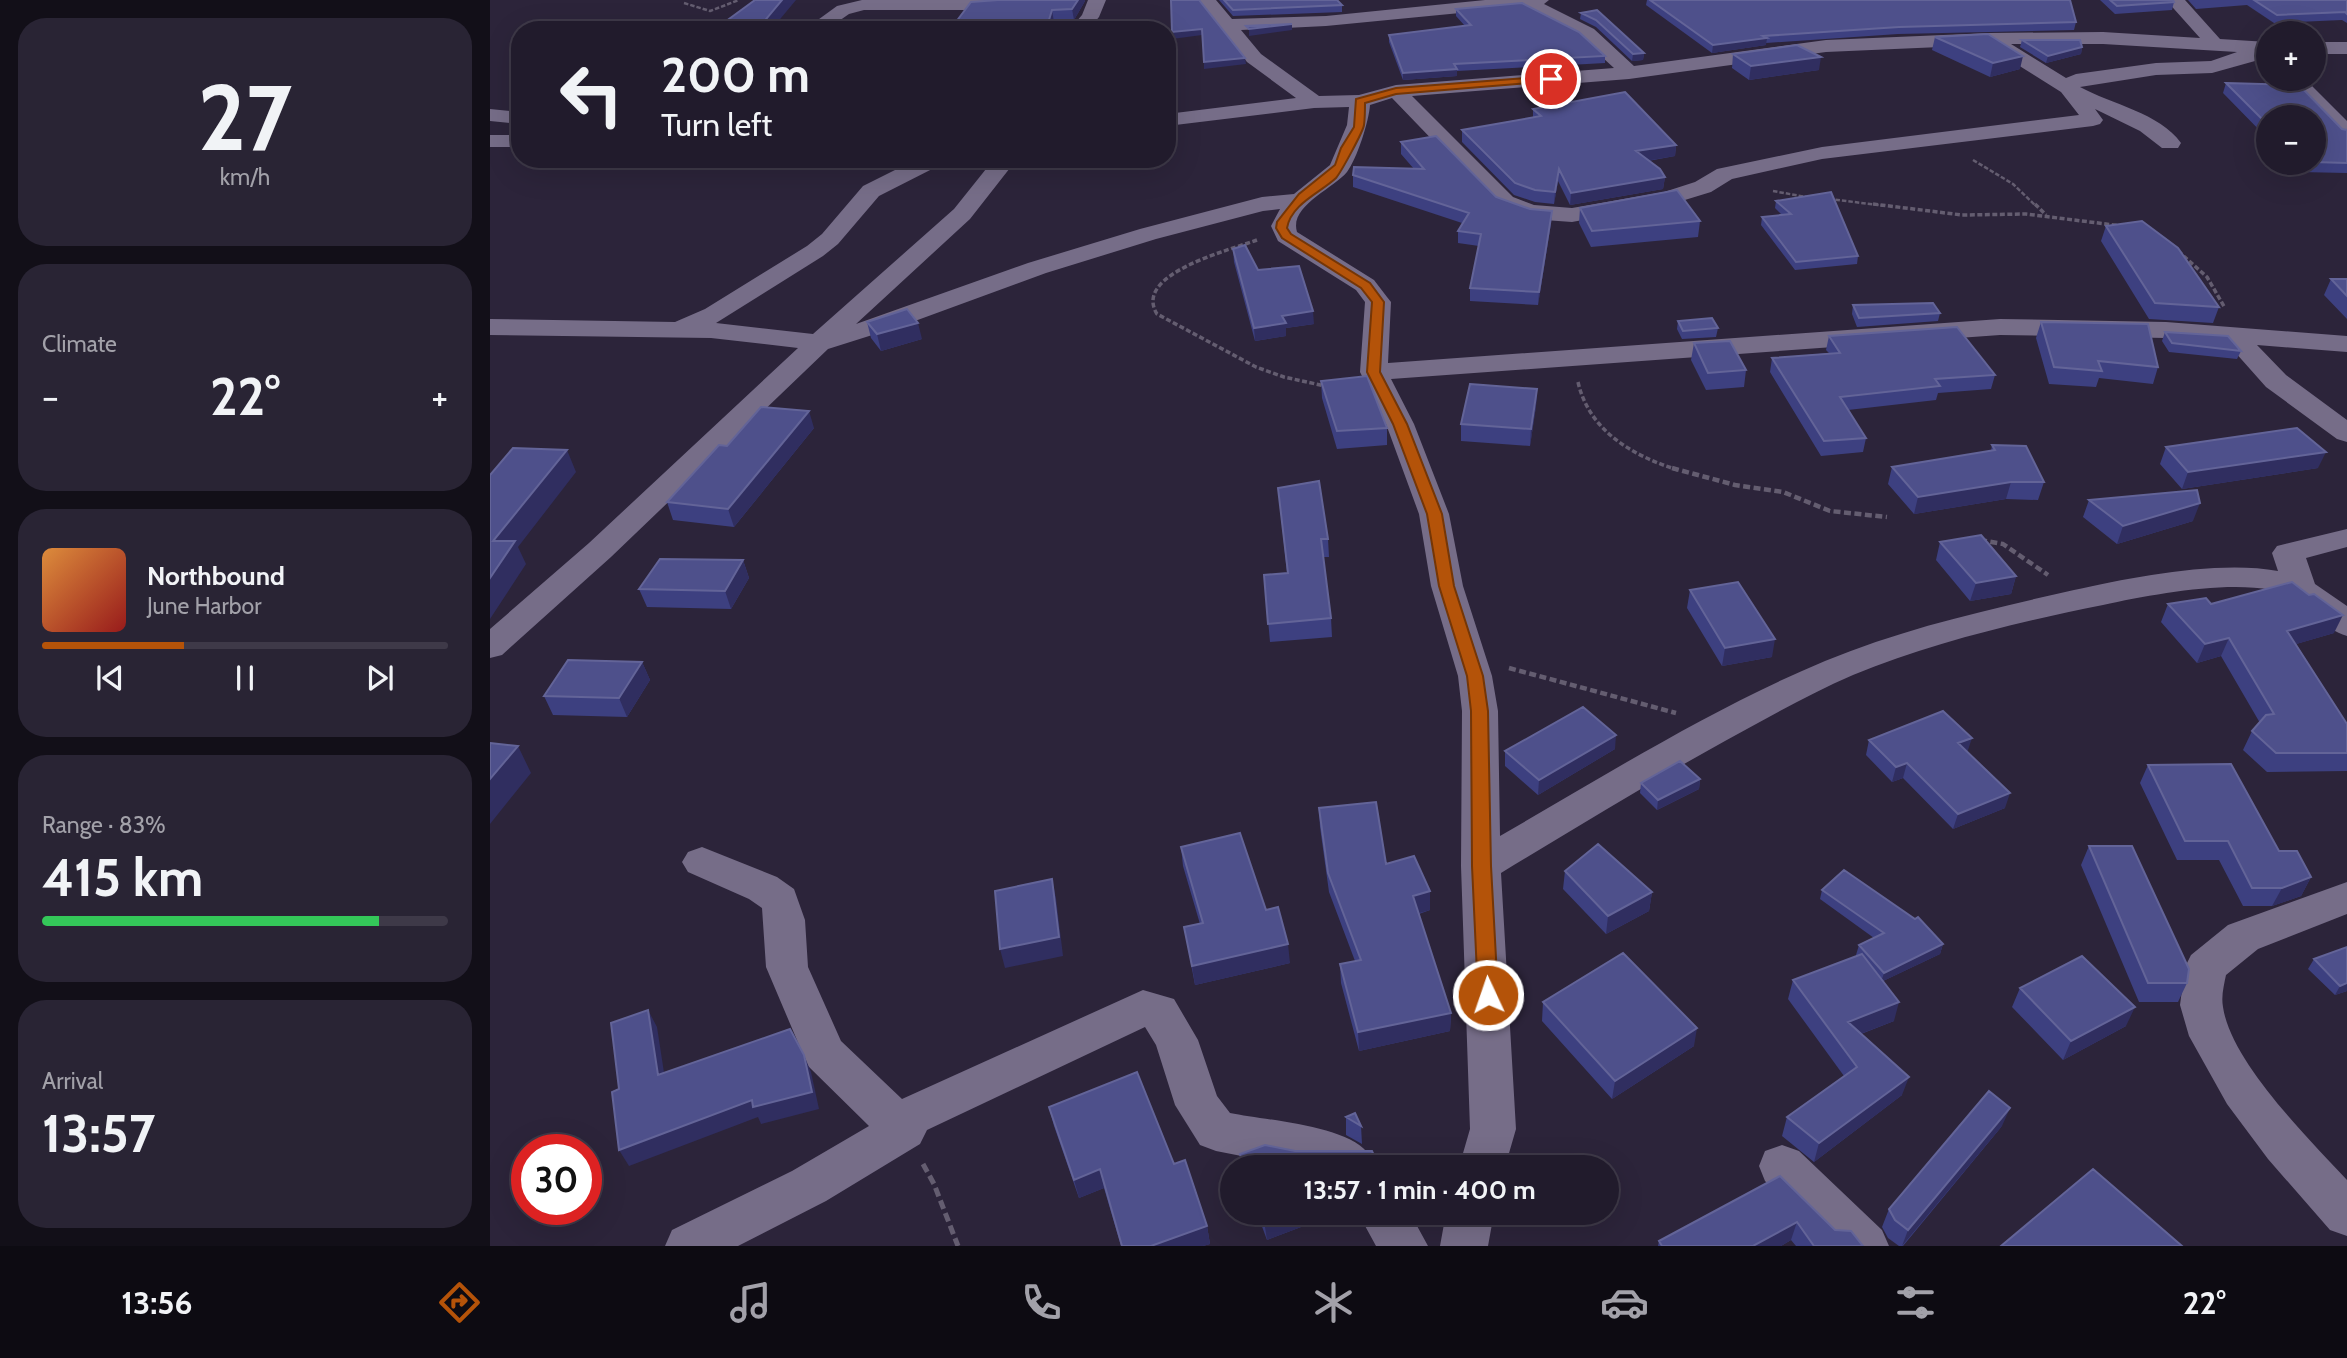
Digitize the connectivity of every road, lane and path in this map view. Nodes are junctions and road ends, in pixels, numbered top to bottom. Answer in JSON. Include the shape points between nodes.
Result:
{"nodes":[{"id":1,"x":739,"y":0,"type":"edge"},
{"id":2,"x":1056,"y":0,"type":"edge"},
{"id":3,"x":1097,"y":0,"type":"edge"},
{"id":4,"x":1207,"y":0,"type":"edge"},
{"id":5,"x":2175,"y":0,"type":"edge"},
{"id":6,"x":1530,"y":1,"type":"edge"},
{"id":7,"x":865,"y":3,"type":"edge"},
{"id":8,"x":684,"y":4,"type":"dead end"},
{"id":9,"x":826,"y":21,"type":"edge"},
{"id":10,"x":1087,"y":21,"type":"edge"},
{"id":11,"x":1227,"y":25,"type":"junction"},
{"id":12,"x":1990,"y":39,"type":"junction"},
{"id":13,"x":2204,"y":43,"type":"junction"},
{"id":14,"x":2239,"y":47,"type":"junction"},
{"id":15,"x":2256,"y":48,"type":"edge"},
{"id":16,"x":2326,"y":48,"type":"edge"},
{"id":17,"x":2347,"y":48,"type":"edge"},
{"id":18,"x":1629,"y":73,"type":"junction"},
{"id":19,"x":2068,"y":88,"type":"junction"},
{"id":20,"x":1396,"y":91,"type":"junction"},
{"id":21,"x":2306,"y":91,"type":"edge"},
{"id":22,"x":1360,"y":101,"type":"junction"},
{"id":23,"x":1314,"y":102,"type":"junction"},
{"id":24,"x":490,"y":116,"type":"edge"},
{"id":25,"x":511,"y":117,"type":"edge"},
{"id":26,"x":1176,"y":119,"type":"edge"},
{"id":27,"x":2347,"y":133,"type":"edge"},
{"id":28,"x":490,"y":141,"type":"edge"},
{"id":29,"x":511,"y":141,"type":"edge"},
{"id":30,"x":1934,"y":141,"type":"junction"},
{"id":31,"x":2170,"y":143,"type":"dead end"},
{"id":32,"x":916,"y":168,"type":"edge"},
{"id":33,"x":999,"y":168,"type":"edge"},
{"id":34,"x":1770,"y":190,"type":"dead end"},
{"id":35,"x":1816,"y":198,"type":"edge"},
{"id":36,"x":1829,"y":199,"type":"edge"},
{"id":37,"x":1299,"y":201,"type":"junction"},
{"id":38,"x":2048,"y":217,"type":"junction"},
{"id":39,"x":2128,"y":227,"type":"edge"},
{"id":40,"x":1285,"y":235,"type":"junction"},
{"id":41,"x":2172,"y":247,"type":"edge"},
{"id":42,"x":490,"y":327,"type":"edge"},
{"id":43,"x":679,"y":328,"type":"junction"},
{"id":44,"x":2233,"y":335,"type":"junction"},
{"id":45,"x":819,"y":343,"type":"junction"},
{"id":46,"x":2347,"y":344,"type":"edge"},
{"id":47,"x":1570,"y":358,"type":"junction"},
{"id":48,"x":1374,"y":372,"type":"junction"},
{"id":49,"x":1327,"y":386,"type":"edge"},
{"id":50,"x":2347,"y":433,"type":"edge"},
{"id":51,"x":1887,"y":517,"type":"dead end"},
{"id":52,"x":2347,"y":538,"type":"edge"},
{"id":53,"x":1973,"y":540,"type":"edge"},
{"id":54,"x":2300,"y":588,"type":"junction"},
{"id":55,"x":2109,"y":592,"type":"junction"},
{"id":56,"x":2347,"y":625,"type":"edge"},
{"id":57,"x":490,"y":647,"type":"edge"},
{"id":58,"x":1466,"y":650,"type":"junction"},
{"id":59,"x":1726,"y":725,"type":"junction"},
{"id":60,"x":702,"y":862,"type":"dead end"},
{"id":61,"x":1481,"y":866,"type":"junction"},
{"id":62,"x":2347,"y":898,"type":"edge"},
{"id":63,"x":904,"y":1129,"type":"junction"},
{"id":64,"x":1334,"y":1155,"type":"edge"},
{"id":65,"x":1485,"y":1155,"type":"edge"},
{"id":66,"x":1782,"y":1167,"type":"dead end"},
{"id":67,"x":2347,"y":1214,"type":"edge"},
{"id":68,"x":1390,"y":1225,"type":"edge"},
{"id":69,"x":1468,"y":1225,"type":"edge"},
{"id":70,"x":689,"y":1246,"type":"edge"},
{"id":71,"x":958,"y":1246,"type":"edge"},
{"id":72,"x":1404,"y":1246,"type":"edge"},
{"id":73,"x":1464,"y":1246,"type":"edge"},
{"id":74,"x":1865,"y":1246,"type":"edge"}],
"edges":[{"from":1,"to":8,"type":"path","via":[[710,11]]},
{"from":2,"to":7,"type":"street","via":[[987,5]]},
{"from":3,"to":10,"type":"street"},
{"from":4,"to":11,"type":"street"},
{"from":5,"to":13,"type":"street","via":[[2211,39]]},
{"from":6,"to":11,"type":"street","via":[[1326,21]]},
{"from":6,"to":18,"type":"street","via":[[1587,33]]},
{"from":7,"to":9,"type":"street"},
{"from":11,"to":23,"type":"street","via":[[1254,58]]},
{"from":12,"to":13,"type":"street"},
{"from":12,"to":18,"type":"street","via":[[1826,46]]},
{"from":12,"to":19,"type":"street"},
{"from":13,"to":14,"type":"street"},
{"from":14,"to":15,"type":"street"},
{"from":14,"to":19,"type":"street","via":[[2248,57],[2233,63],[2076,80]]},
{"from":16,"to":17,"type":"street"},
{"from":18,"to":20,"type":"street"},
{"from":19,"to":30,"type":"street","via":[[2093,120]]},
{"from":19,"to":31,"type":"street","via":[[2157,130]]},
{"from":20,"to":22,"type":"street"},
{"from":20,"to":30,"type":"street","via":[[1505,202],[1530,212],[1572,215],[1667,198],[1703,187],[1725,174],[1822,153]]},
{"from":21,"to":27,"type":"street"},
{"from":22,"to":23,"type":"street"},
{"from":22,"to":37,"type":"street","via":[[1359,127],[1340,165]]},
{"from":23,"to":26,"type":"street"},
{"from":24,"to":25,"type":"street"},
{"from":28,"to":29,"type":"street"},
{"from":30,"to":38,"type":"path","via":[[2013,184]]},
{"from":32,"to":43,"type":"street","via":[[871,191],[815,251],[714,314]]},
{"from":33,"to":45,"type":"street","via":[[962,214]]},
{"from":34,"to":35,"type":"path"},
{"from":36,"to":38,"type":"path","via":[[1962,215]]},
{"from":37,"to":40,"type":"street","via":[[1283,222]]},
{"from":37,"to":45,"type":"street","via":[[1262,204],[1148,234]]},
{"from":38,"to":39,"type":"path"},
{"from":40,"to":48,"type":"street","via":[[1373,294],[1378,302]]},
{"from":40,"to":49,"type":"path","via":[[1246,242],[1175,272],[1150,297],[1150,305],[1157,314],[1256,367]]},
{"from":41,"to":44,"type":"path","via":[[2207,278],[2230,317]]},
{"from":42,"to":43,"type":"street"},
{"from":43,"to":45,"type":"street"},
{"from":44,"to":46,"type":"street"},
{"from":44,"to":47,"type":"street","via":[[2000,327]]},
{"from":44,"to":50,"type":"street","via":[[2276,381]]},
{"from":45,"to":57,"type":"street"},
{"from":47,"to":48,"type":"street"},
{"from":47,"to":51,"type":"path","via":[[1581,400],[1593,418],[1637,454],[1699,476],[1781,491],[1821,509]]},
{"from":48,"to":58,"type":"street","via":[[1400,424],[1434,514],[1447,586]]},
{"from":52,"to":54,"type":"street","via":[[2288,553]]},
{"from":53,"to":55,"type":"path","via":[[2003,544],[2057,580]]},
{"from":54,"to":55,"type":"street","via":[[2250,577]]},
{"from":54,"to":56,"type":"street"},
{"from":55,"to":59,"type":"street","via":[[1861,659]]},
{"from":58,"to":59,"type":"path","via":[[1538,677]]},
{"from":58,"to":61,"type":"street","via":[[1480,711]]},
{"from":59,"to":61,"type":"street"},
{"from":60,"to":63,"type":"street","via":[[780,900],[787,967],[824,1053]]},
{"from":61,"to":65,"type":"street","via":[[1493,1129]]},
{"from":62,"to":67,"type":"street","via":[[2243,937],[2206,967],[2201,1007],[2219,1057]]},
{"from":63,"to":64,"type":"street","via":[[909,1117],[1143,1008],[1159,1012],[1176,1040],[1198,1105],[1216,1131]]},
{"from":63,"to":70,"type":"street","via":[[809,1186]]},
{"from":63,"to":71,"type":"path","via":[[934,1184]]},
{"from":66,"to":74,"type":"street"},
{"from":68,"to":72,"type":"street"},
{"from":69,"to":73,"type":"street"}]}
